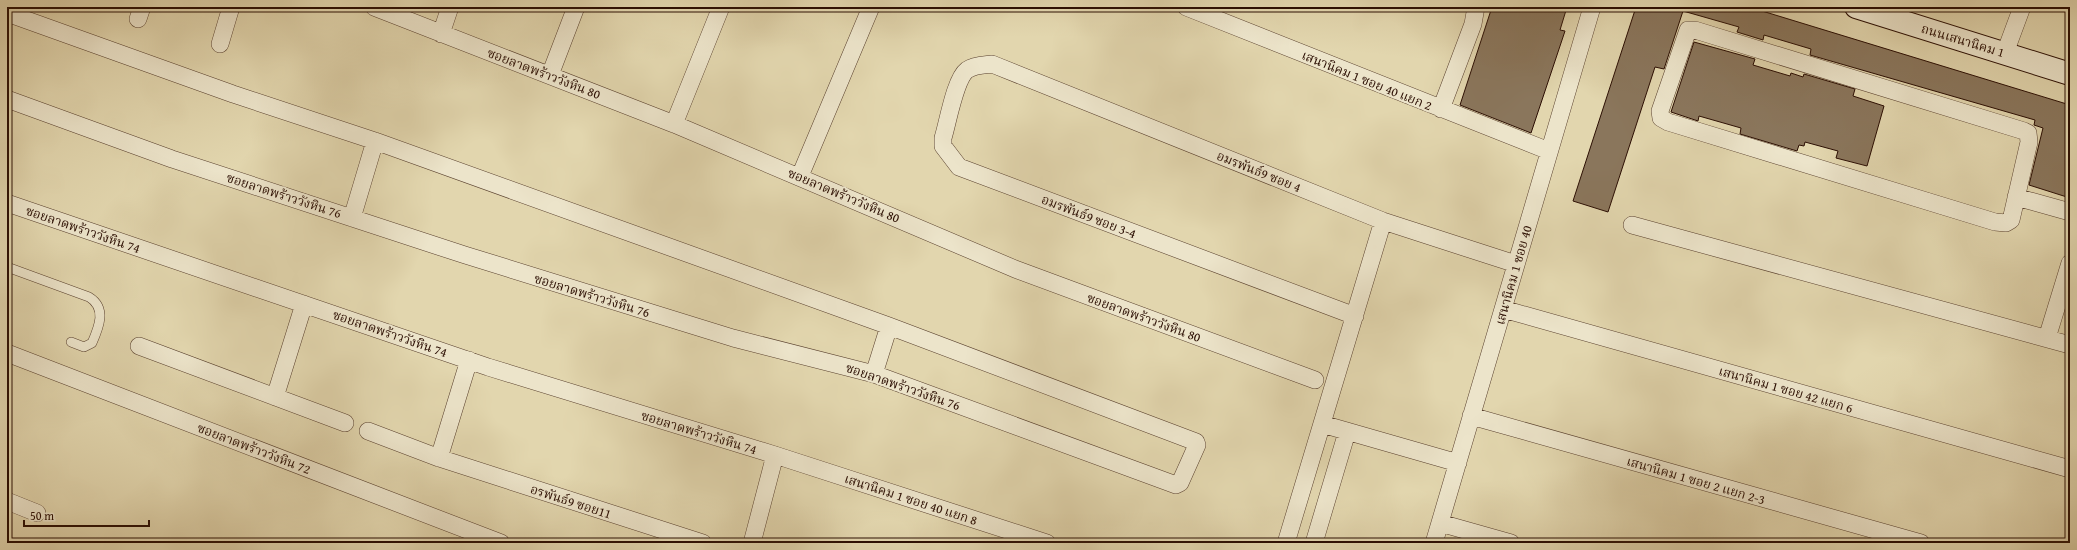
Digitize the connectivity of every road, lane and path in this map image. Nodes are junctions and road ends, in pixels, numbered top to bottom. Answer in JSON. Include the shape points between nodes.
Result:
{"nodes":[{"id":1,"x":232,"y":7,"type":"edge"},
{"id":2,"x":374,"y":7,"type":"edge"},
{"id":3,"x":450,"y":7,"type":"edge"},
{"id":4,"x":576,"y":7,"type":"edge"},
{"id":5,"x":721,"y":7,"type":"edge"},
{"id":6,"x":871,"y":7,"type":"edge"},
{"id":7,"x":1186,"y":7,"type":"edge"},
{"id":8,"x":1476,"y":7,"type":"edge"},
{"id":9,"x":1592,"y":7,"type":"edge"},
{"id":10,"x":1856,"y":7,"type":"edge"},
{"id":11,"x":2022,"y":7,"type":"edge"},
{"id":12,"x":7,"y":12,"type":"edge"},
{"id":13,"x":441,"y":34,"type":"junction"},
{"id":14,"x":220,"y":44,"type":"dead end"},
{"id":15,"x":2005,"y":53,"type":"junction"},
{"id":16,"x":1004,"y":69,"type":"joint"},
{"id":17,"x":2070,"y":74,"type":"edge"},
{"id":18,"x":550,"y":75,"type":"junction"},
{"id":19,"x":7,"y":99,"type":"edge"},
{"id":20,"x":1441,"y":109,"type":"junction"},
{"id":21,"x":674,"y":124,"type":"junction"},
{"id":22,"x":375,"y":141,"type":"junction"},
{"id":23,"x":1549,"y":151,"type":"junction"},
{"id":24,"x":800,"y":176,"type":"junction"},
{"id":25,"x":2016,"y":196,"type":"junction"},
{"id":26,"x":7,"y":203,"type":"edge"},
{"id":27,"x":2070,"y":212,"type":"edge"},
{"id":28,"x":352,"y":218,"type":"junction"},
{"id":29,"x":1383,"y":221,"type":"junction"},
{"id":30,"x":1632,"y":225,"type":"dead end"},
{"id":31,"x":1516,"y":264,"type":"junction"},
{"id":32,"x":2070,"y":264,"type":"edge"},
{"id":33,"x":7,"y":267,"type":"edge"},
{"id":34,"x":304,"y":304,"type":"junction"},
{"id":35,"x":1503,"y":308,"type":"junction"},
{"id":36,"x":1355,"y":316,"type":"junction"},
{"id":37,"x":890,"y":326,"type":"junction"},
{"id":38,"x":2047,"y":338,"type":"junction"},
{"id":39,"x":71,"y":342,"type":"dead end"},
{"id":40,"x":2070,"y":345,"type":"edge"},
{"id":41,"x":139,"y":346,"type":"dead end"},
{"id":42,"x":7,"y":352,"type":"edge"},
{"id":43,"x":469,"y":360,"type":"junction"},
{"id":44,"x":874,"y":374,"type":"junction"},
{"id":45,"x":1315,"y":380,"type":"dead end"},
{"id":46,"x":275,"y":397,"type":"junction"},
{"id":47,"x":1471,"y":416,"type":"junction"},
{"id":48,"x":345,"y":424,"type":"dead end"},
{"id":49,"x":1322,"y":424,"type":"junction"},
{"id":50,"x":368,"y":431,"type":"dead end"},
{"id":51,"x":1347,"y":432,"type":"junction"},
{"id":52,"x":776,"y":455,"type":"junction"},
{"id":53,"x":439,"y":458,"type":"junction"},
{"id":54,"x":1458,"y":463,"type":"junction"},
{"id":55,"x":2070,"y":469,"type":"edge"},
{"id":56,"x":7,"y":501,"type":"edge"},
{"id":57,"x":37,"y":513,"type":"dead end"},
{"id":58,"x":1440,"y":523,"type":"junction"},
{"id":59,"x":501,"y":543,"type":"edge"},
{"id":60,"x":703,"y":543,"type":"edge"},
{"id":61,"x":752,"y":543,"type":"edge"},
{"id":62,"x":1047,"y":543,"type":"edge"},
{"id":63,"x":1286,"y":543,"type":"edge"},
{"id":64,"x":1314,"y":543,"type":"edge"},
{"id":65,"x":1434,"y":543,"type":"edge"},
{"id":66,"x":1511,"y":543,"type":"edge"},
{"id":67,"x":1920,"y":543,"type":"edge"}],
"edges":[{"from":1,"to":14,"type":"street"},
{"from":2,"to":13,"type":"street","name":"ซอยลาดพร้าววังหิน 80"},
{"from":3,"to":13,"type":"street"},
{"from":4,"to":18,"type":"street"},
{"from":5,"to":21,"type":"street"},
{"from":6,"to":24,"type":"street"},
{"from":7,"to":20,"type":"street","name":"เสนานิคม 1 ซอย 40 แยก 2"},
{"from":8,"to":20,"type":"street","via":[[1473,24]]},
{"from":9,"to":23,"type":"street","name":"เสนานิคม 1 ซอย 40"},
{"from":10,"to":15,"type":"street","name":"ถนนเสนานิคม 1"},
{"from":11,"to":15,"type":"street"},
{"from":12,"to":22,"type":"street","via":[[233,94]]},
{"from":13,"to":18,"type":"street","name":"ซอยลาดพร้าววังหิน 80"},
{"from":15,"to":17,"type":"street","name":"ถนนเสนานิคม 1"},
{"from":16,"to":29,"type":"street","name":"อมรพันธ์9 ซอย 4"},
{"from":16,"to":36,"type":"street","name":"อมรพันธ์9 ซอย 3-4","via":[[992,64],[979,65],[967,70],[960,80],[943,138],[943,146],[959,167]]},
{"from":18,"to":21,"type":"street","name":"ซอยลาดพร้าววังหิน 80"},
{"from":19,"to":28,"type":"street","name":"ซอยลาดพร้าววังหิน 76","via":[[172,159]]},
{"from":20,"to":23,"type":"street","name":"เสนานิคม 1 ซอย 40 แยก 2"},
{"from":21,"to":24,"type":"street","name":"ซอยลาดพร้าววังหิน 80"},
{"from":22,"to":28,"type":"street"},
{"from":22,"to":37,"type":"street"},
{"from":23,"to":31,"type":"street","name":"เสนานิคม 1 ซอย 40"},
{"from":24,"to":45,"type":"street","name":"ซอยลาดพร้าววังหิน 80","via":[[1015,269]]},
{"from":25,"to":25,"type":"street","via":[[2011,220],[2000,223],[1668,122],[1661,118],[1660,111],[1685,36],[1688,30],[1695,30],[2024,131],[2028,133],[2029,142]]},
{"from":25,"to":27,"type":"street"},
{"from":26,"to":34,"type":"street","name":"ซอยลาดพร้าววังหิน 74"},
{"from":28,"to":44,"type":"street","name":"ซอยลาดพร้าววังหิน 76","via":[[732,338]]},
{"from":29,"to":31,"type":"street","name":"อมรพันธ์9 ซอย 4"},
{"from":29,"to":36,"type":"street"},
{"from":30,"to":38,"type":"street"},
{"from":31,"to":35,"type":"street","name":"เสนานิคม 1 ซอย 40"},
{"from":32,"to":38,"type":"street"},
{"from":33,"to":39,"type":"lane","via":[[89,297],[96,302],[101,317],[92,343],[84,347]]},
{"from":34,"to":43,"type":"street","name":"ซอยลาดพร้าววังหิน 74"},
{"from":34,"to":46,"type":"street"},
{"from":35,"to":47,"type":"street","name":"เสนานิคม 1 ซอย 40"},
{"from":35,"to":55,"type":"street","name":"เสนานิคม 1 ซอย 42 แยก 6"},
{"from":36,"to":49,"type":"street"},
{"from":37,"to":44,"type":"street"},
{"from":37,"to":44,"type":"street","name":"ซอยลาดพร้าววังหิน 76","via":[[1197,443],[1179,485]]},
{"from":38,"to":40,"type":"street"},
{"from":41,"to":46,"type":"street"},
{"from":42,"to":59,"type":"street","name":"ซอยลาดพร้าววังหิน 72"},
{"from":43,"to":52,"type":"street","name":"ซอยลาดพร้าววังหิน 74"},
{"from":43,"to":53,"type":"street"},
{"from":46,"to":48,"type":"street"},
{"from":47,"to":54,"type":"street","name":"เสนานิคม 1 ซอย 40"},
{"from":47,"to":67,"type":"street","name":"เสนานิคม 1 ซอย 2 แยก 2-3"},
{"from":49,"to":51,"type":"street"},
{"from":49,"to":63,"type":"street"},
{"from":50,"to":53,"type":"street","name":"อรพันธ์9 ซอย11"},
{"from":51,"to":54,"type":"street"},
{"from":51,"to":64,"type":"street"},
{"from":52,"to":61,"type":"street"},
{"from":52,"to":62,"type":"street","name":"เสนานิคม 1 ซอย 40 แยก 8"},
{"from":53,"to":60,"type":"street","name":"อรพันธ์9 ซอย11"},
{"from":54,"to":58,"type":"street","name":"เสนานิคม 1 ซอย 40"},
{"from":56,"to":57,"type":"street"},
{"from":58,"to":65,"type":"street","name":"เสนานิคม 1 ซอย 40"},
{"from":58,"to":66,"type":"street"}]}
